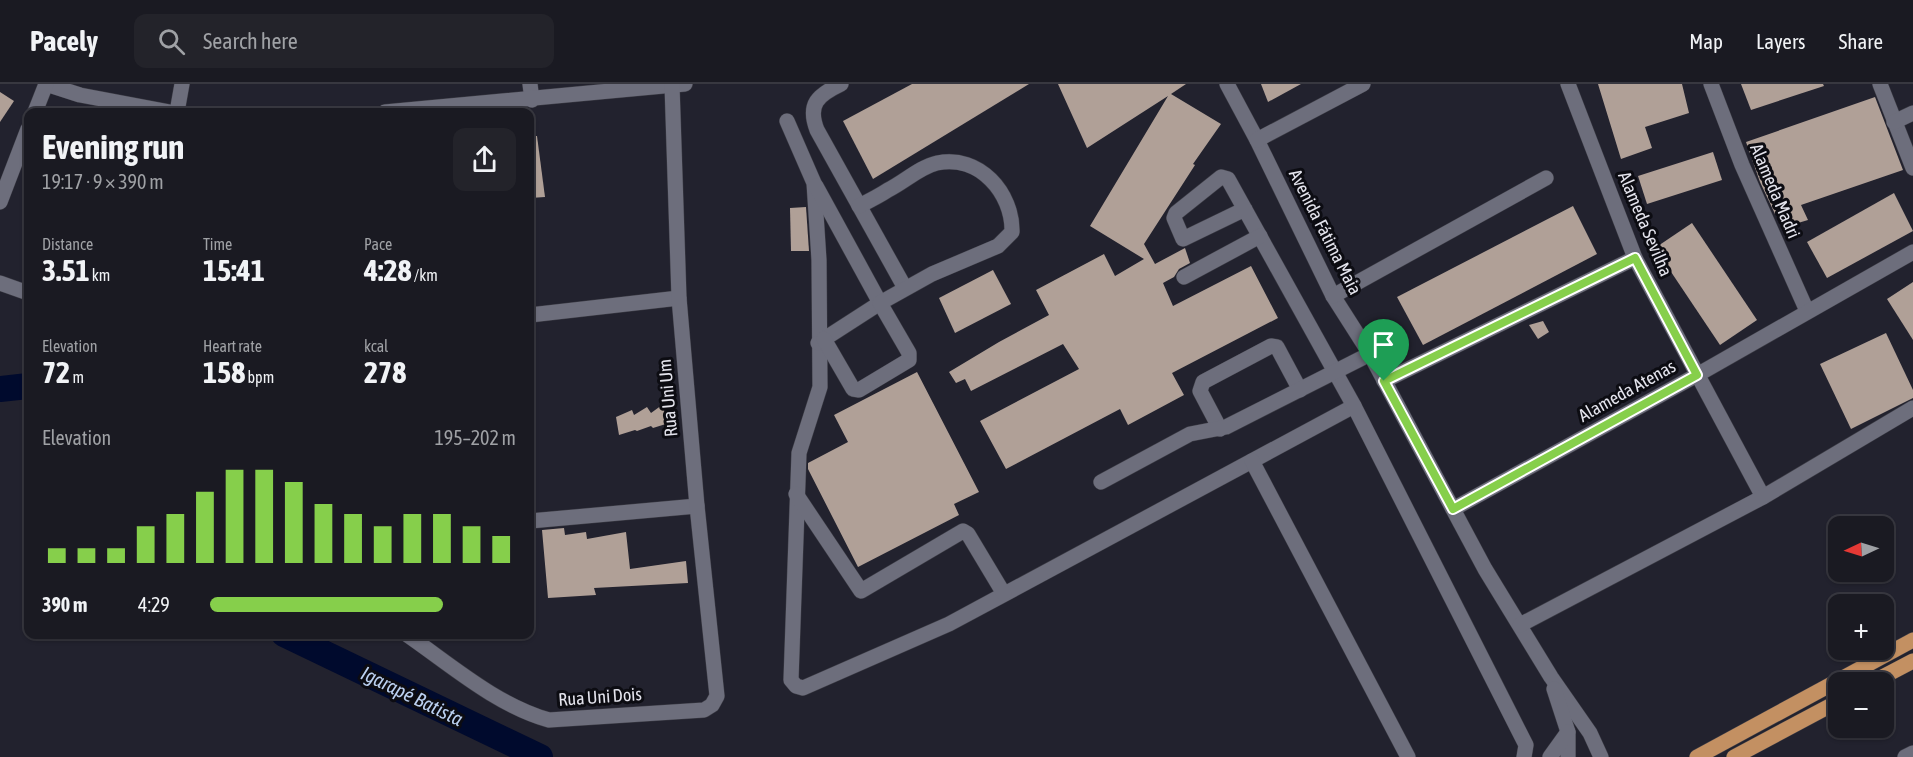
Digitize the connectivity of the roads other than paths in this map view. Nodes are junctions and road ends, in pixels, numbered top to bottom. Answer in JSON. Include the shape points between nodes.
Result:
{"nodes":[{"id":1,"x":46,"y":84,"type":"edge"},
{"id":2,"x":182,"y":84,"type":"edge"},
{"id":3,"x":530,"y":84,"type":"edge"},
{"id":4,"x":841,"y":84,"type":"edge"},
{"id":5,"x":1227,"y":84,"type":"edge"},
{"id":6,"x":1363,"y":84,"type":"edge"},
{"id":7,"x":1568,"y":84,"type":"edge"},
{"id":8,"x":1711,"y":84,"type":"edge"},
{"id":9,"x":1880,"y":84,"type":"edge"},
{"id":10,"x":678,"y":85,"type":"edge"},
{"id":11,"x":531,"y":100,"type":"junction"},
{"id":12,"x":37,"y":108,"type":"edge"},
{"id":13,"x":134,"y":108,"type":"edge"},
{"id":14,"x":178,"y":108,"type":"edge"},
{"id":15,"x":434,"y":108,"type":"edge"},
{"id":16,"x":1913,"y":113,"type":"edge"},
{"id":17,"x":787,"y":121,"type":"dead end"},
{"id":18,"x":1894,"y":122,"type":"junction"},
{"id":19,"x":24,"y":139,"type":"edge"},
{"id":20,"x":1257,"y":140,"type":"junction"},
{"id":21,"x":1913,"y":168,"type":"edge"},
{"id":22,"x":1546,"y":178,"type":"dead end"},
{"id":23,"x":814,"y":183,"type":"junction"},
{"id":24,"x":0,"y":202,"type":"edge"},
{"id":25,"x":859,"y":206,"type":"junction"},
{"id":26,"x":1245,"y":209,"type":"junction"},
{"id":27,"x":1260,"y":236,"type":"junction"},
{"id":28,"x":1913,"y":252,"type":"edge"},
{"id":29,"x":1635,"y":258,"type":"junction"},
{"id":30,"x":1184,"y":277,"type":"dead end"},
{"id":31,"x":0,"y":283,"type":"edge"},
{"id":32,"x":905,"y":288,"type":"junction"},
{"id":33,"x":24,"y":292,"type":"edge"},
{"id":34,"x":1333,"y":296,"type":"junction"},
{"id":35,"x":679,"y":298,"type":"junction"},
{"id":36,"x":880,"y":303,"type":"junction"},
{"id":37,"x":1807,"y":311,"type":"junction"},
{"id":38,"x":534,"y":315,"type":"edge"},
{"id":39,"x":821,"y":341,"type":"junction"},
{"id":40,"x":1370,"y":354,"type":"junction"},
{"id":41,"x":1334,"y":372,"type":"junction"},
{"id":42,"x":1697,"y":375,"type":"junction"},
{"id":43,"x":1384,"y":381,"type":"junction"},
{"id":44,"x":1300,"y":390,"type":"junction"},
{"id":45,"x":1354,"y":406,"type":"junction"},
{"id":46,"x":1913,"y":408,"type":"edge"},
{"id":47,"x":1220,"y":429,"type":"junction"},
{"id":48,"x":1252,"y":461,"type":"junction"},
{"id":49,"x":1101,"y":483,"type":"dead end"},
{"id":50,"x":796,"y":494,"type":"junction"},
{"id":51,"x":1763,"y":497,"type":"junction"},
{"id":52,"x":697,"y":506,"type":"junction"},
{"id":53,"x":1453,"y":509,"type":"junction"},
{"id":54,"x":534,"y":521,"type":"edge"},
{"id":55,"x":1004,"y":594,"type":"junction"},
{"id":56,"x":1520,"y":626,"type":"junction"},
{"id":57,"x":413,"y":639,"type":"edge"},
{"id":58,"x":1913,"y":640,"type":"edge"},
{"id":59,"x":1913,"y":661,"type":"edge"},
{"id":60,"x":1892,"y":672,"type":"edge"},
{"id":61,"x":1551,"y":677,"type":"junction"},
{"id":62,"x":712,"y":705,"type":"joint"},
{"id":63,"x":1828,"y":707,"type":"edge"},
{"id":64,"x":1568,"y":732,"type":"junction"},
{"id":65,"x":1913,"y":753,"type":"edge"},
{"id":66,"x":1408,"y":757,"type":"edge"},
{"id":67,"x":1524,"y":757,"type":"edge"},
{"id":68,"x":1550,"y":757,"type":"edge"},
{"id":69,"x":1568,"y":757,"type":"edge"},
{"id":70,"x":1601,"y":757,"type":"edge"},
{"id":71,"x":1697,"y":757,"type":"edge"},
{"id":72,"x":1734,"y":757,"type":"edge"},
{"id":73,"x":1905,"y":757,"type":"edge"}],
"edges":[{"from":1,"to":12,"type":"street"},
{"from":1,"to":13,"type":"street"},
{"from":2,"to":14,"type":"street"},
{"from":3,"to":11,"type":"street"},
{"from":4,"to":25,"type":"street","via":[[819,98],[812,117]]},
{"from":5,"to":20,"type":"street","name":"Avenida Fátima Maia"},
{"from":6,"to":20,"type":"street"},
{"from":7,"to":29,"type":"street","name":"Alameda Sevilha"},
{"from":8,"to":37,"type":"street","name":"Alameda Madri"},
{"from":9,"to":18,"type":"street"},
{"from":10,"to":11,"type":"street"},
{"from":10,"to":35,"type":"street","name":"Rua Uni Um"},
{"from":11,"to":15,"type":"street"},
{"from":16,"to":18,"type":"street"},
{"from":17,"to":23,"type":"street"},
{"from":18,"to":21,"type":"street"},
{"from":19,"to":24,"type":"street"},
{"from":20,"to":34,"type":"street","name":"Avenida Fátima Maia"},
{"from":22,"to":34,"type":"street"},
{"from":23,"to":36,"type":"street"},
{"from":23,"to":39,"type":"street"},
{"from":25,"to":32,"type":"street"},
{"from":25,"to":32,"type":"street","via":[[936,164],[956,163],[979,170],[998,186],[1012,220],[1012,232],[1006,240]]},
{"from":26,"to":26,"type":"street","via":[[1228,179],[1221,177],[1174,218],[1183,239]]},
{"from":26,"to":27,"type":"street"},
{"from":27,"to":30,"type":"street"},
{"from":27,"to":41,"type":"street"},
{"from":28,"to":37,"type":"street","name":"Alameda Atenas"},
{"from":29,"to":42,"type":"street","name":"Alameda Sevilha"},
{"from":29,"to":43,"type":"street"},
{"from":31,"to":33,"type":"street"},
{"from":32,"to":36,"type":"street"},
{"from":34,"to":40,"type":"street","name":"Avenida Fátima Maia"},
{"from":35,"to":38,"type":"street"},
{"from":35,"to":52,"type":"street","name":"Rua Uni Um"},
{"from":36,"to":39,"type":"street"},
{"from":36,"to":39,"type":"street","via":[[909,353],[909,360],[856,391]]},
{"from":37,"to":42,"type":"street","name":"Alameda Atenas"},
{"from":39,"to":50,"type":"street","via":[[820,387],[801,442]]},
{"from":40,"to":41,"type":"street"},
{"from":40,"to":43,"type":"street","name":"Avenida Fátima Maia"},
{"from":41,"to":44,"type":"street"},
{"from":41,"to":45,"type":"street"},
{"from":42,"to":51,"type":"street","name":"Alameda Sevilha"},
{"from":42,"to":53,"type":"street","name":"Alameda Atenas"},
{"from":43,"to":53,"type":"street","name":"Avenida Fátima Maia"},
{"from":44,"to":47,"type":"street"},
{"from":44,"to":47,"type":"street","via":[[1277,347],[1271,346],[1201,385],[1200,391]]},
{"from":45,"to":48,"type":"street"},
{"from":45,"to":67,"type":"street","via":[[1526,745]]},
{"from":46,"to":51,"type":"street"},
{"from":47,"to":49,"type":"street","via":[[1190,434]]},
{"from":48,"to":55,"type":"street"},
{"from":48,"to":66,"type":"street"},
{"from":50,"to":55,"type":"street","via":[[861,591],[963,531]]},
{"from":50,"to":55,"type":"street","via":[[790,680],[796,686],[803,688],[949,624]]},
{"from":51,"to":56,"type":"street"},
{"from":52,"to":54,"type":"street"},
{"from":52,"to":62,"type":"street","name":"Rua Uni Um","via":[[717,696]]},
{"from":53,"to":56,"type":"street","name":"Avenida Fátima Maia"},
{"from":56,"to":61,"type":"street","name":"Avenida Fátima Maia"},
{"from":57,"to":62,"type":"street","name":"Rua Uni Dois","via":[[504,702],[549,720],[704,710]]},
{"from":58,"to":71,"type":"main road"},
{"from":59,"to":60,"type":"main road"},
{"from":61,"to":64,"type":"street","name":"Avenida Fátima Maia"},
{"from":61,"to":70,"type":"street","name":"Avenida Fátima Maia","via":[[1590,733]]},
{"from":63,"to":72,"type":"main road"},
{"from":64,"to":68,"type":"street"},
{"from":64,"to":69,"type":"street","name":"Avenida Fátima Maia"},
{"from":65,"to":73,"type":"street"}]}
